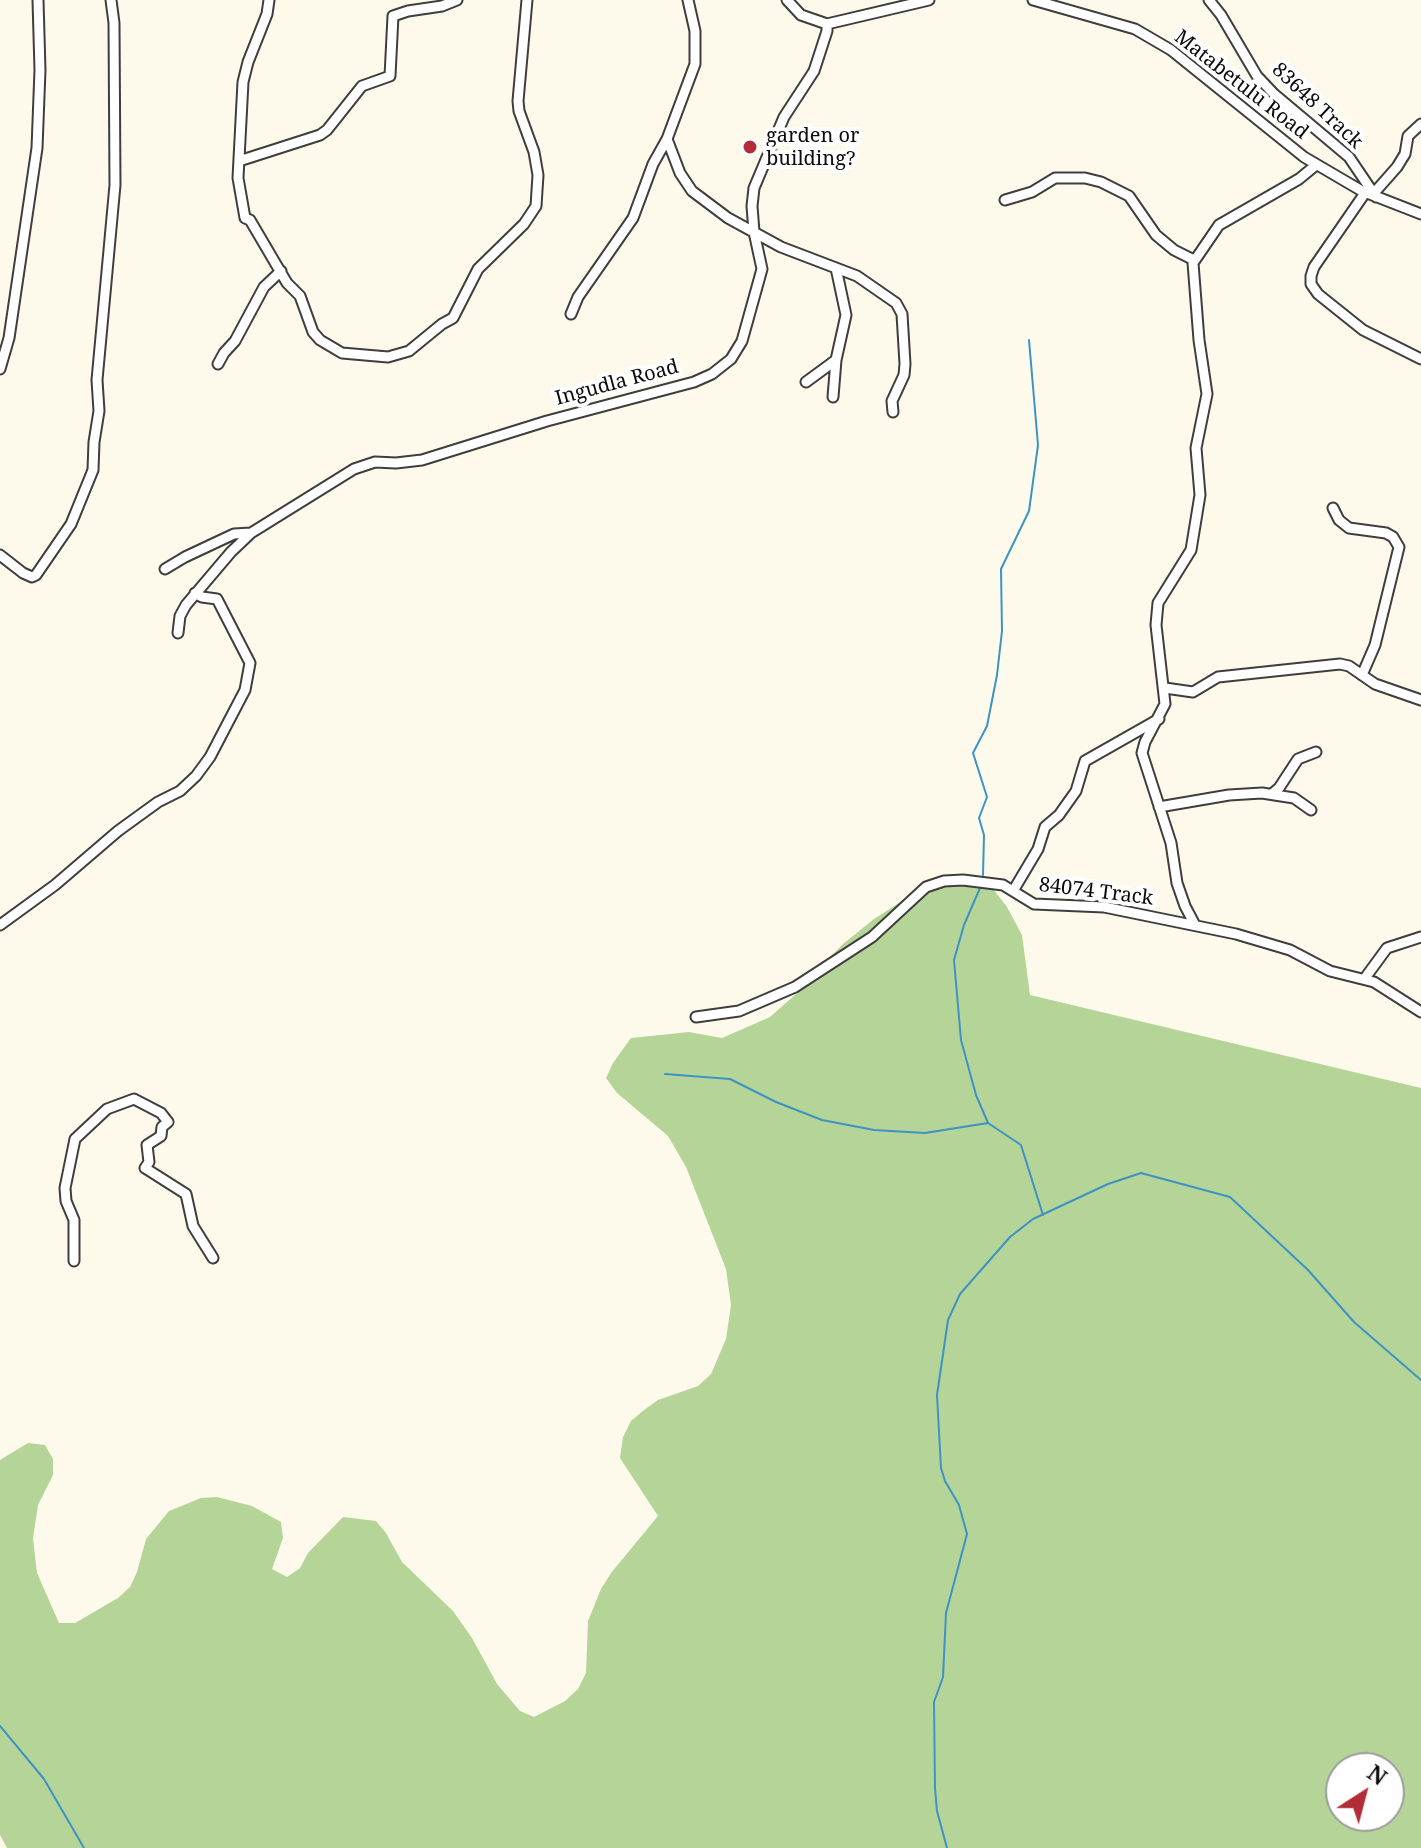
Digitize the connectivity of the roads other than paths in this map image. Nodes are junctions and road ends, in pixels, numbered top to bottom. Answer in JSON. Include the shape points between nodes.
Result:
{"nodes":[{"id":1,"x":38,"y":0,"type":"edge"},
{"id":2,"x":111,"y":0,"type":"edge"},
{"id":3,"x":269,"y":0,"type":"edge"},
{"id":4,"x":457,"y":0,"type":"edge"},
{"id":5,"x":527,"y":0,"type":"edge"},
{"id":6,"x":688,"y":0,"type":"edge"},
{"id":7,"x":787,"y":0,"type":"edge"},
{"id":8,"x":929,"y":0,"type":"edge"},
{"id":9,"x":1033,"y":0,"type":"edge"},
{"id":10,"x":1209,"y":0,"type":"edge"},
{"id":11,"x":827,"y":24,"type":"junction"},
{"id":12,"x":1421,"y":124,"type":"edge"},
{"id":13,"x":667,"y":139,"type":"junction"},
{"id":14,"x":239,"y":161,"type":"junction"},
{"id":15,"x":1316,"y":165,"type":"junction"},
{"id":16,"x":1371,"y":194,"type":"junction"},
{"id":17,"x":1005,"y":200,"type":"dead end"},
{"id":18,"x":1421,"y":214,"type":"edge"},
{"id":19,"x":754,"y":232,"type":"junction"},
{"id":20,"x":1194,"y":260,"type":"junction"},
{"id":21,"x":836,"y":268,"type":"junction"},
{"id":22,"x":281,"y":271,"type":"junction"},
{"id":23,"x":571,"y":314,"type":"dead end"},
{"id":24,"x":1421,"y":359,"type":"edge"},
{"id":25,"x":836,"y":360,"type":"junction"},
{"id":26,"x":218,"y":364,"type":"dead end"},
{"id":27,"x":0,"y":369,"type":"edge"},
{"id":28,"x":806,"y":382,"type":"dead end"},
{"id":29,"x":833,"y":397,"type":"dead end"},
{"id":30,"x":893,"y":412,"type":"dead end"},
{"id":31,"x":1333,"y":508,"type":"dead end"},
{"id":32,"x":251,"y":533,"type":"junction"},
{"id":33,"x":0,"y":555,"type":"edge"},
{"id":34,"x":165,"y":569,"type":"dead end"},
{"id":35,"x":195,"y":593,"type":"junction"},
{"id":36,"x":178,"y":633,"type":"dead end"},
{"id":37,"x":1362,"y":675,"type":"junction"},
{"id":38,"x":1165,"y":688,"type":"junction"},
{"id":39,"x":1421,"y":700,"type":"edge"},
{"id":40,"x":1159,"y":719,"type":"junction"},
{"id":41,"x":1316,"y":752,"type":"dead end"},
{"id":42,"x":1272,"y":794,"type":"junction"},
{"id":43,"x":1159,"y":807,"type":"junction"},
{"id":44,"x":1311,"y":810,"type":"dead end"},
{"id":45,"x":1013,"y":891,"type":"junction"},
{"id":46,"x":0,"y":925,"type":"edge"},
{"id":47,"x":1195,"y":925,"type":"junction"},
{"id":48,"x":1421,"y":937,"type":"edge"},
{"id":49,"x":1365,"y":978,"type":"junction"},
{"id":50,"x":1421,"y":1012,"type":"edge"},
{"id":51,"x":696,"y":1017,"type":"dead end"},
{"id":52,"x":213,"y":1258,"type":"dead end"},
{"id":53,"x":74,"y":1261,"type":"dead end"}],
"edges":[{"from":1,"to":27,"type":"street","via":[[36,162]]},
{"from":2,"to":33,"type":"street","via":[[115,185],[93,470],[71,524],[36,575],[23,573]]},
{"from":3,"to":14,"type":"street","via":[[243,82]]},
{"from":4,"to":14,"type":"street","via":[[395,14],[390,76],[362,86],[327,130]]},
{"from":5,"to":22,"type":"street","via":[[518,101],[534,152],[537,202],[524,224],[478,269],[453,318],[402,353],[342,353],[313,332],[304,304]]},
{"from":6,"to":13,"type":"street","via":[[695,64]]},
{"from":7,"to":11,"type":"street","via":[[801,15]]},
{"from":8,"to":11,"type":"street"},
{"from":9,"to":15,"type":"street","name":"Matabetulu Road","via":[[1118,22],[1148,36]]},
{"from":10,"to":16,"type":"street","name":"83648 Track","via":[[1257,76],[1349,157]]},
{"from":11,"to":19,"type":"street","name":"Ingudla Road","via":[[814,71],[784,117],[757,180]]},
{"from":12,"to":16,"type":"street","via":[[1408,136],[1397,167]]},
{"from":13,"to":19,"type":"street","via":[[692,191]]},
{"from":13,"to":23,"type":"street","via":[[633,218]]},
{"from":14,"to":22,"type":"street","via":[[245,218]]},
{"from":15,"to":16,"type":"street","name":"Matabetulu Road"},
{"from":15,"to":20,"type":"street","via":[[1225,221]]},
{"from":16,"to":18,"type":"street","name":"Matabetulu Road"},
{"from":16,"to":24,"type":"street","via":[[1314,267],[1311,284],[1363,330]]},
{"from":17,"to":20,"type":"street","via":[[1055,178],[1101,182],[1129,196],[1156,235]]},
{"from":19,"to":21,"type":"street"},
{"from":19,"to":32,"type":"street","name":"Ingudla Road","via":[[762,269],[748,321],[739,348],[712,374],[422,460],[363,465]]},
{"from":20,"to":38,"type":"street","via":[[1207,394],[1196,448],[1200,495],[1191,550],[1156,613]]},
{"from":21,"to":25,"type":"street","via":[[846,310]]},
{"from":21,"to":30,"type":"street","via":[[890,298],[902,314],[904,375],[892,401]]},
{"from":22,"to":26,"type":"street","via":[[264,287]]},
{"from":25,"to":28,"type":"street"},
{"from":25,"to":29,"type":"street"},
{"from":31,"to":37,"type":"street","via":[[1349,528],[1386,533],[1399,547],[1375,645]]},
{"from":32,"to":34,"type":"street","via":[[234,534]]},
{"from":32,"to":35,"type":"street","name":"Ingudla Road"},
{"from":35,"to":36,"type":"street","name":"Ingudla Road","via":[[182,612]]},
{"from":35,"to":46,"type":"street","via":[[217,599],[250,663],[245,690],[210,757],[180,791],[158,802]]},
{"from":37,"to":38,"type":"street","via":[[1344,665],[1304,666],[1214,677],[1193,692]]},
{"from":37,"to":39,"type":"street"},
{"from":38,"to":40,"type":"street"},
{"from":40,"to":43,"type":"street","via":[[1142,753]]},
{"from":40,"to":45,"type":"street","via":[[1085,761],[1076,791],[1045,827]]},
{"from":41,"to":42,"type":"street","via":[[1298,759]]},
{"from":42,"to":43,"type":"street"},
{"from":42,"to":44,"type":"street","via":[[1294,798]]},
{"from":43,"to":47,"type":"street","via":[[1177,883]]},
{"from":45,"to":47,"type":"street","name":"84074 Track","via":[[1034,904],[1104,907]]},
{"from":45,"to":51,"type":"street","name":"84074 Track","via":[[987,881],[944,881],[926,887],[872,937],[795,987],[739,1011]]},
{"from":47,"to":49,"type":"street","name":"84074 Track","via":[[1290,950],[1330,971]]},
{"from":48,"to":49,"type":"street","via":[[1387,948]]},
{"from":49,"to":50,"type":"street","name":"84074 Track"},
{"from":52,"to":53,"type":"street","via":[[193,1226],[186,1194],[145,1168],[147,1145],[161,1136],[168,1122],[134,1099],[107,1109],[75,1139],[65,1188],[74,1220]]}]}
